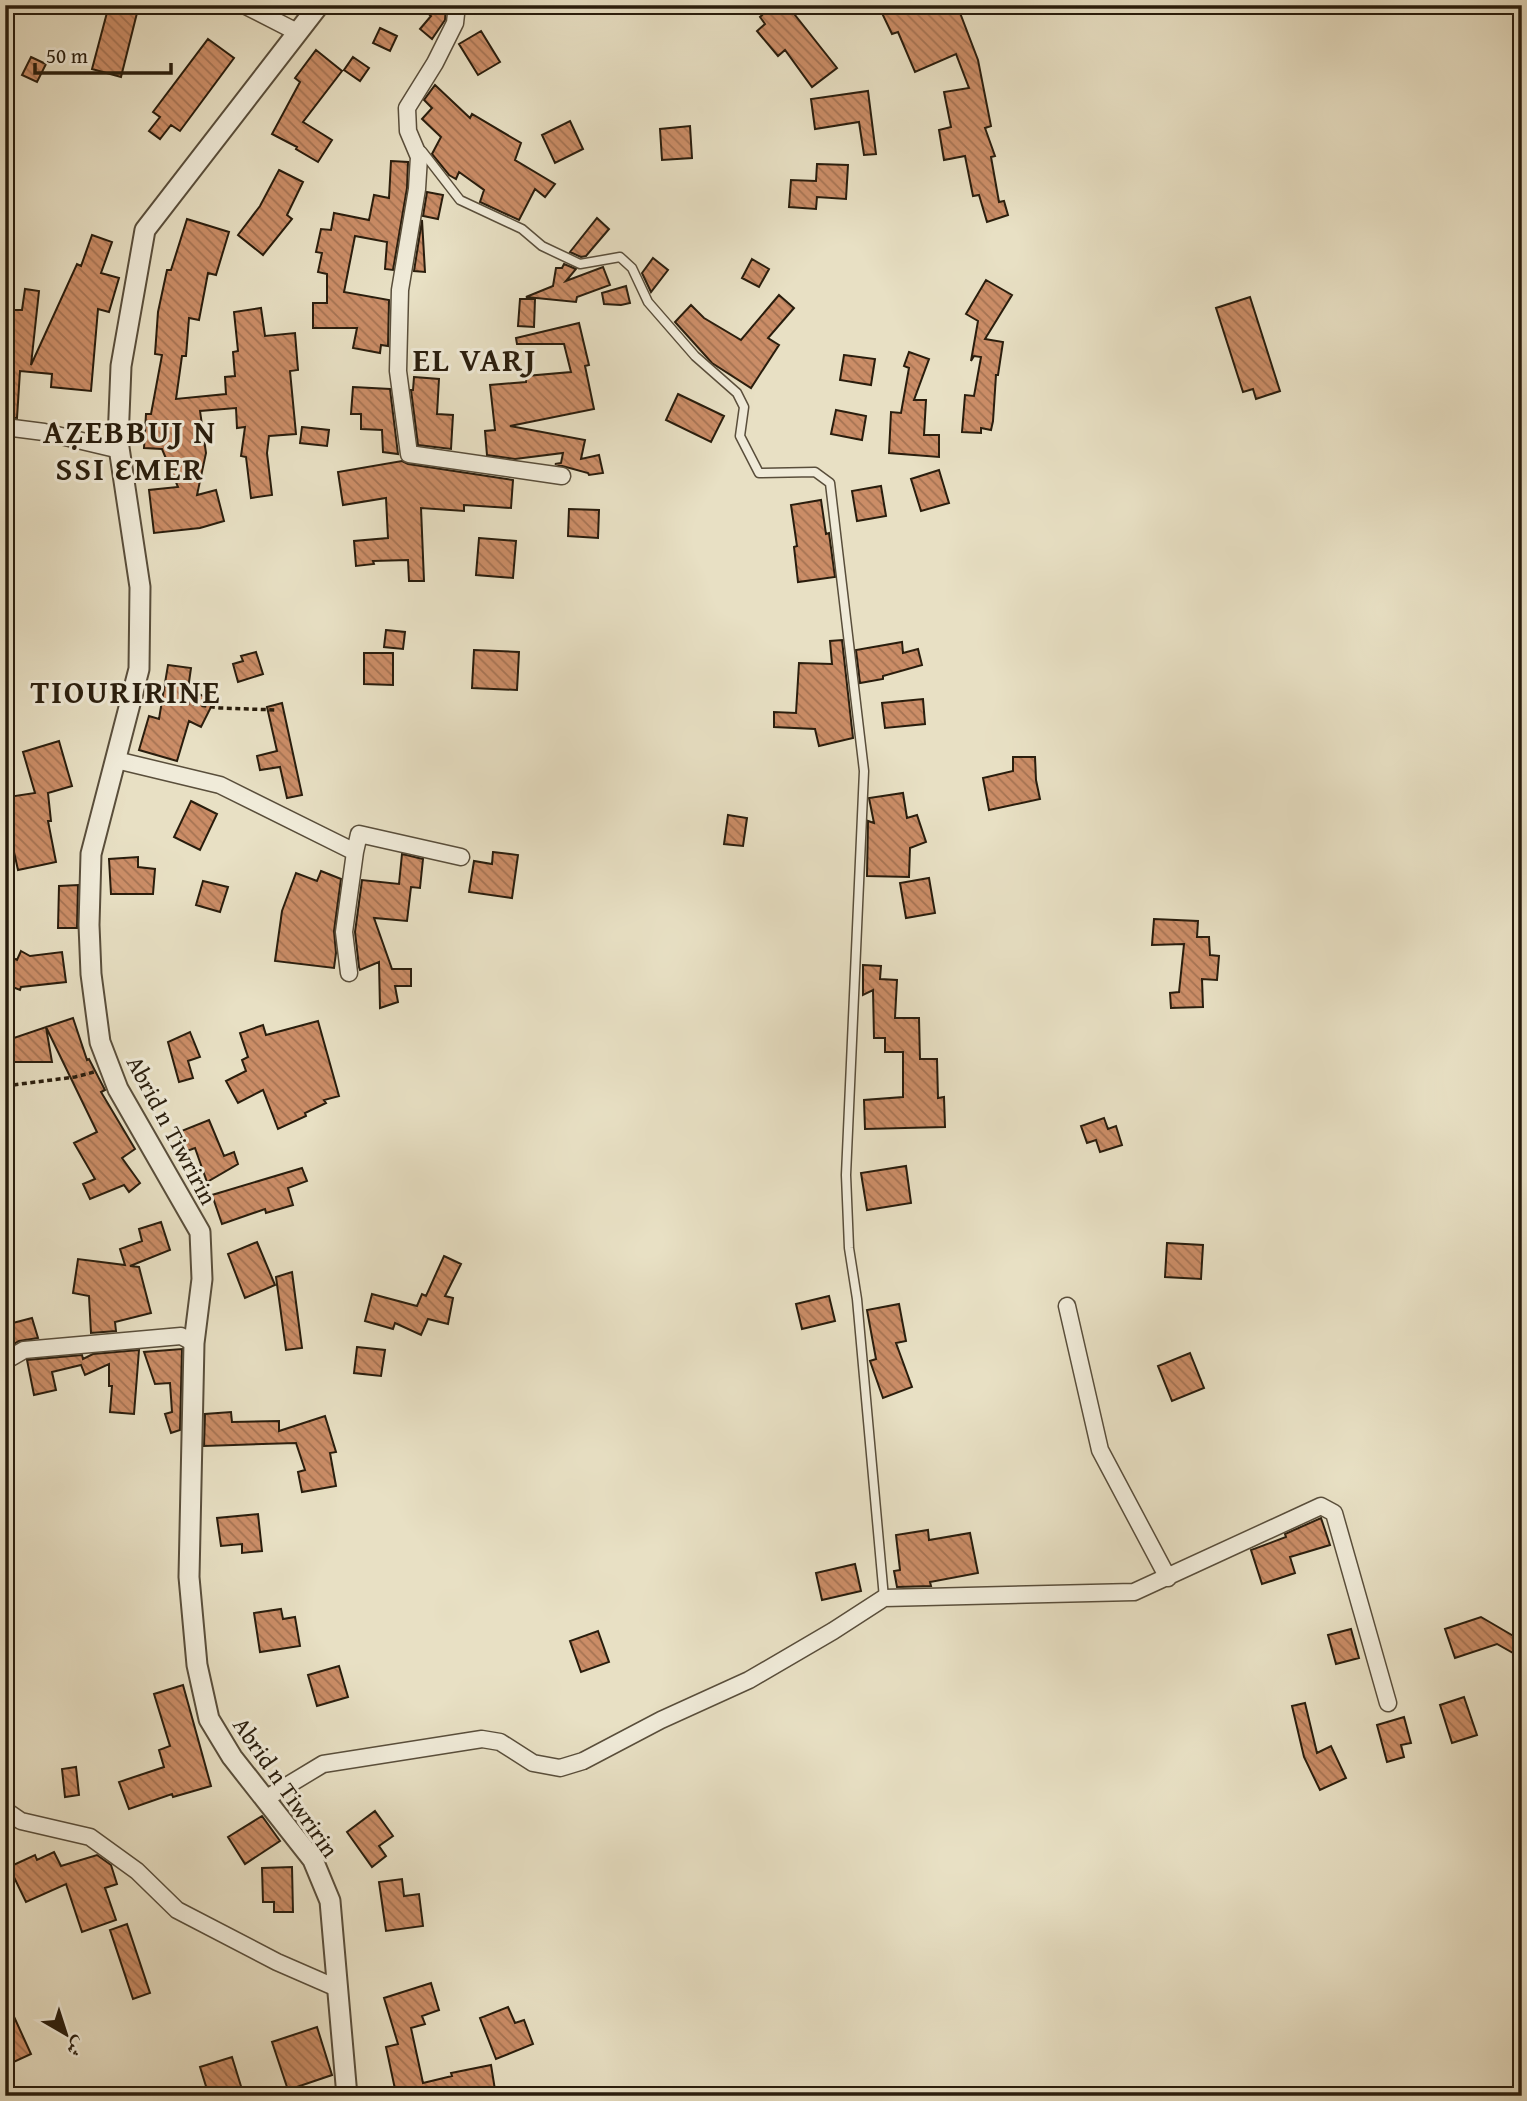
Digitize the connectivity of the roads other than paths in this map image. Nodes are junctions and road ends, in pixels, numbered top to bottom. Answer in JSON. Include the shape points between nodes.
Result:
{"nodes":[{"id":1,"x":244,"y":5,"type":"edge"},
{"id":2,"x":319,"y":5,"type":"edge"},
{"id":3,"x":457,"y":5,"type":"edge"},
{"id":4,"x":297,"y":32,"type":"junction"},
{"id":5,"x":408,"y":131,"type":"junction"},
{"id":6,"x":5,"y":427,"type":"edge"},
{"id":7,"x":120,"y":450,"type":"junction"},
{"id":8,"x":562,"y":476,"type":"dead end"},
{"id":9,"x":116,"y":760,"type":"junction"},
{"id":10,"x":355,"y":852,"type":"junction"},
{"id":11,"x":460,"y":857,"type":"dead end"},
{"id":12,"x":349,"y":973,"type":"dead end"},
{"id":13,"x":1067,"y":1306,"type":"dead end"},
{"id":14,"x":194,"y":1343,"type":"junction"},
{"id":15,"x":5,"y":1362,"type":"edge"},
{"id":16,"x":1168,"y":1578,"type":"junction"},
{"id":17,"x":884,"y":1598,"type":"junction"},
{"id":18,"x":1388,"y":1703,"type":"dead end"},
{"id":19,"x":265,"y":1799,"type":"junction"},
{"id":20,"x":5,"y":1810,"type":"edge"},
{"id":21,"x":340,"y":1989,"type":"junction"},
{"id":22,"x":347,"y":2096,"type":"edge"}],
"edges":[{"from":1,"to":4,"type":"street"},
{"from":2,"to":4,"type":"street","name":"Abrid n Tiwririn"},
{"from":3,"to":5,"type":"street","via":[[455,23],[408,108]]},
{"from":4,"to":7,"type":"street","name":"Abrid n Tiwririn","via":[[145,230],[121,366]]},
{"from":5,"to":8,"type":"street","via":[[419,157],[400,290],[398,371],[409,454]]},
{"from":5,"to":17,"type":"lane","via":[[460,200],[522,229],[542,246],[580,264],[620,257],[632,268],[648,302],[695,356],[737,393],[744,407],[740,436],[759,473],[815,472],[830,483],[864,771],[846,1175],[849,1248]]},
{"from":6,"to":7,"type":"street"},
{"from":7,"to":9,"type":"street","name":"Abrid n Tiwririn","via":[[140,587],[139,670]]},
{"from":9,"to":10,"type":"street","via":[[220,785]]},
{"from":9,"to":14,"type":"street","name":"Abrid n Tiwririn","via":[[91,855],[91,974],[100,1042],[118,1089],[200,1233],[202,1279]]},
{"from":10,"to":11,"type":"street","via":[[359,834]]},
{"from":10,"to":12,"type":"street","via":[[344,932]]},
{"from":13,"to":16,"type":"street","via":[[1100,1450]]},
{"from":14,"to":15,"type":"street","via":[[181,1336],[66,1345],[24,1350]]},
{"from":14,"to":19,"type":"street","name":"Abrid n Tiwririn","via":[[189,1577],[197,1665],[209,1719]]},
{"from":16,"to":17,"type":"street","via":[[1134,1592]]},
{"from":16,"to":18,"type":"street","via":[[1321,1506],[1334,1513]]},
{"from":17,"to":19,"type":"street","via":[[749,1680],[583,1761],[559,1768],[533,1763],[500,1742],[482,1739],[323,1764]]},
{"from":19,"to":21,"type":"street","name":"Abrid n Tiwririn","via":[[313,1860],[330,1901]]},
{"from":20,"to":21,"type":"street","via":[[21,1821],[90,1837],[137,1871],[177,1910]]},
{"from":21,"to":22,"type":"street","name":"Abrid n Tiwririn"}]}
